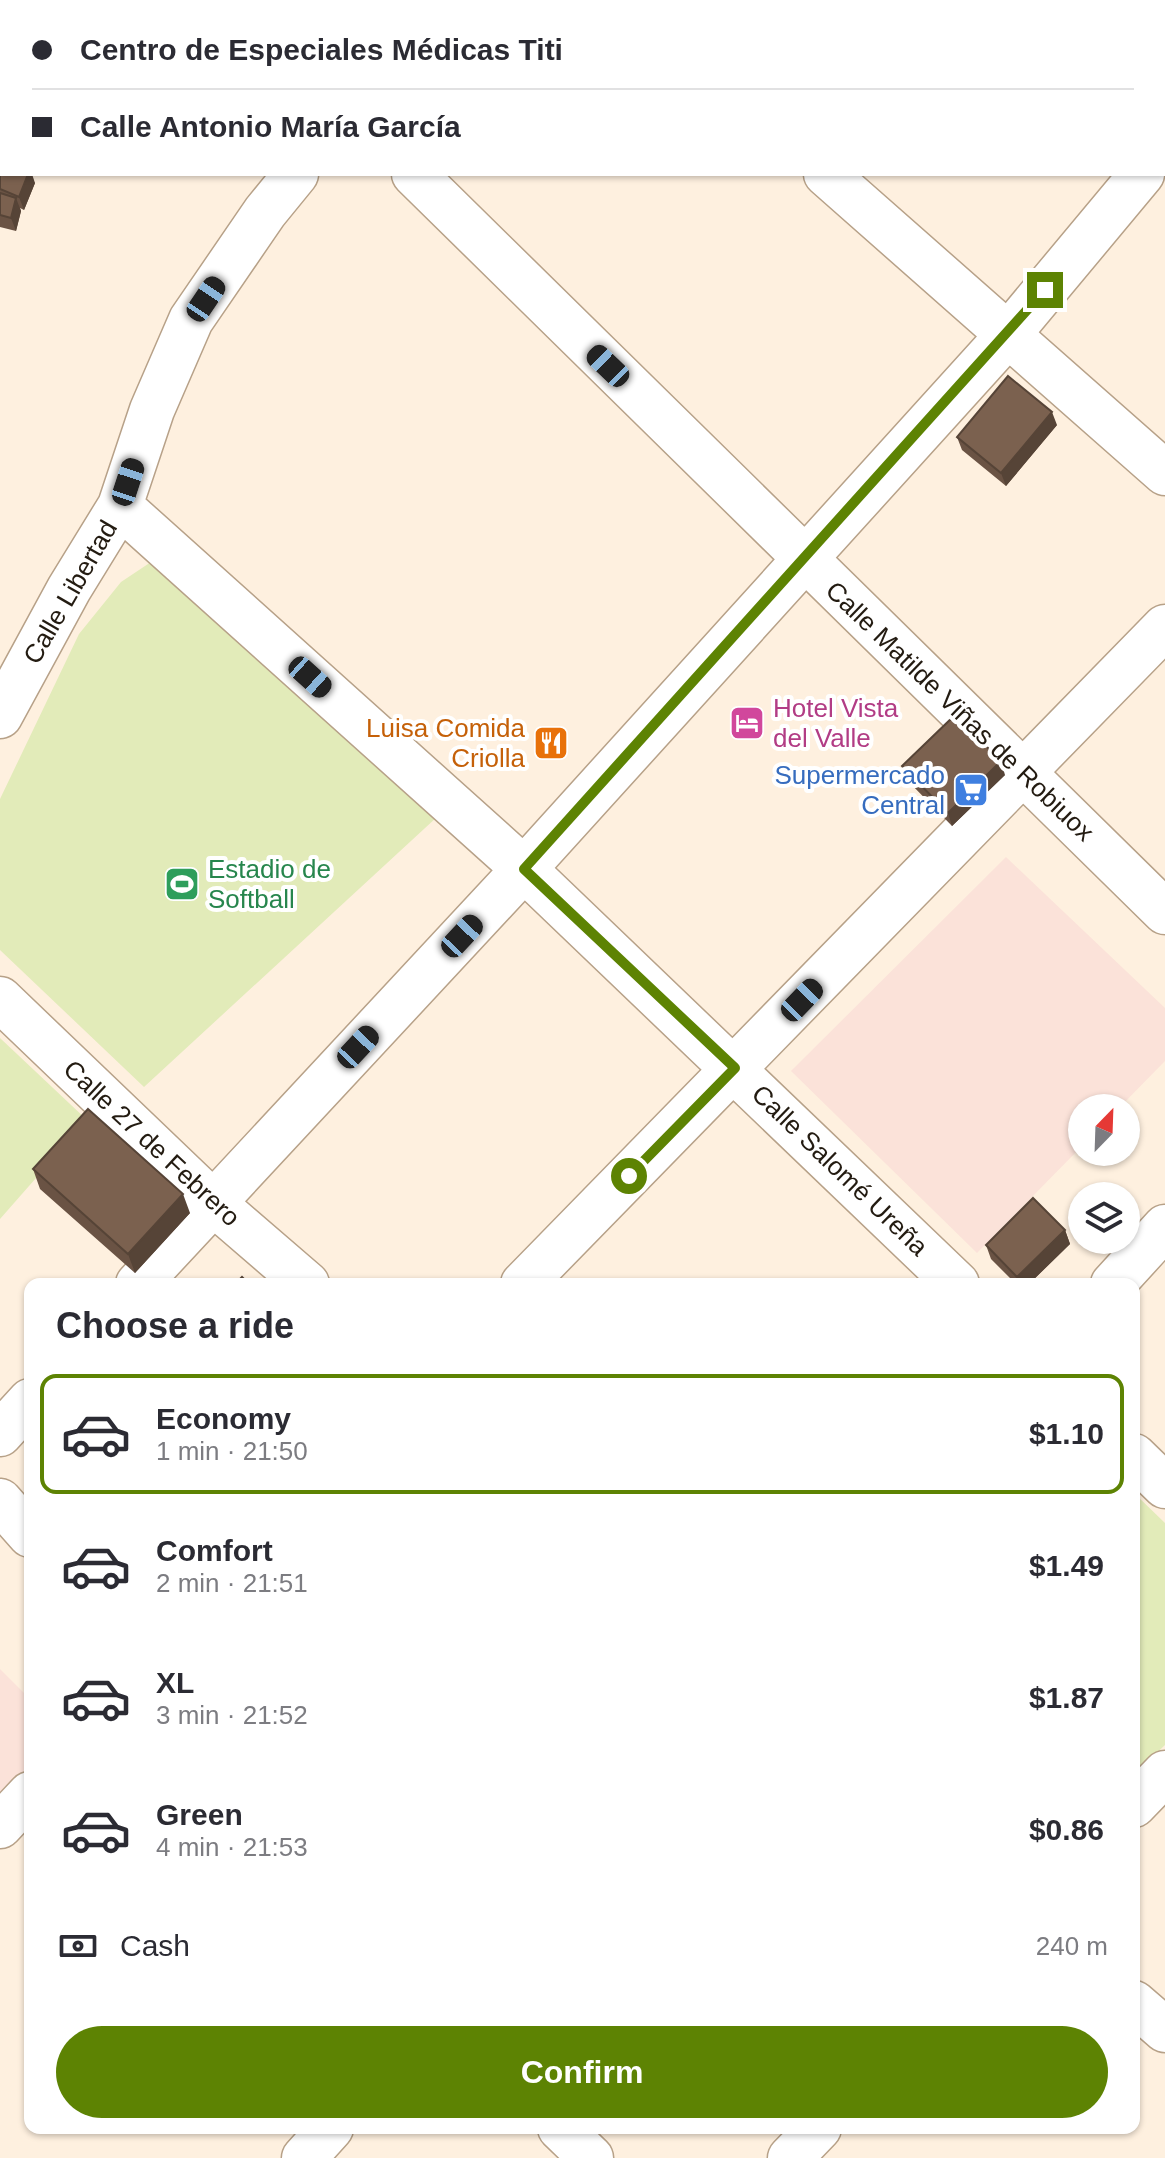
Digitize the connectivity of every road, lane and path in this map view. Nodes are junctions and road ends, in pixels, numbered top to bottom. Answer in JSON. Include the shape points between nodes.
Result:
{"nodes":[{"id":1,"x":294,"y":176,"type":"edge"},
{"id":2,"x":416,"y":176,"type":"edge"},
{"id":3,"x":828,"y":176,"type":"edge"},
{"id":4,"x":1140,"y":176,"type":"edge"},
{"id":5,"x":1007,"y":336,"type":"junction"},
{"id":6,"x":1165,"y":473,"type":"edge"},
{"id":7,"x":120,"y":506,"type":"junction"},
{"id":8,"x":803,"y":558,"type":"junction"},
{"id":9,"x":1165,"y":627,"type":"edge"},
{"id":10,"x":0,"y":716,"type":"edge"},
{"id":11,"x":1025,"y":772,"type":"junction"},
{"id":12,"x":524,"y":869,"type":"junction"},
{"id":13,"x":1165,"y":912,"type":"edge"},
{"id":14,"x":0,"y":999,"type":"edge"},
{"id":15,"x":735,"y":1068,"type":"junction"},
{"id":16,"x":212,"y":1202,"type":"junction"},
{"id":17,"x":1165,"y":1227,"type":"edge"},
{"id":18,"x":143,"y":1278,"type":"edge"},
{"id":19,"x":300,"y":1278,"type":"edge"},
{"id":20,"x":529,"y":1278,"type":"edge"},
{"id":21,"x":951,"y":1278,"type":"edge"},
{"id":22,"x":1118,"y":1278,"type":"edge"},
{"id":23,"x":24,"y":1408,"type":"edge"},
{"id":24,"x":0,"y":1434,"type":"edge"},
{"id":25,"x":1140,"y":1462,"type":"edge"},
{"id":26,"x":1165,"y":1486,"type":"edge"},
{"id":27,"x":0,"y":1501,"type":"edge"},
{"id":28,"x":24,"y":1528,"type":"edge"},
{"id":29,"x":1165,"y":1773,"type":"edge"},
{"id":30,"x":1140,"y":1799,"type":"edge"},
{"id":31,"x":24,"y":1800,"type":"edge"},
{"id":32,"x":0,"y":1826,"type":"edge"},
{"id":33,"x":1140,"y":2008,"type":"edge"},
{"id":34,"x":1165,"y":2030,"type":"edge"},
{"id":35,"x":326,"y":2134,"type":"edge"},
{"id":36,"x":566,"y":2134,"type":"edge"},
{"id":37,"x":813,"y":2134,"type":"edge"},
{"id":38,"x":304,"y":2158,"type":"edge"},
{"id":39,"x":591,"y":2158,"type":"edge"},
{"id":40,"x":790,"y":2158,"type":"edge"}],
"edges":[{"from":1,"to":7,"type":"street","name":"Calle Libertad","via":[[191,320],[152,410]]},
{"from":2,"to":8,"type":"street","name":"Calle Matilde Viñas de Robiuox"},
{"from":3,"to":5,"type":"street"},
{"from":4,"to":5,"type":"street"},
{"from":5,"to":6,"type":"street"},
{"from":5,"to":8,"type":"street"},
{"from":7,"to":10,"type":"street","name":"Calle Libertad"},
{"from":7,"to":12,"type":"street","name":"Calle Salomé Ureña"},
{"from":8,"to":11,"type":"street","name":"Calle Matilde Viñas de Robiuox"},
{"from":8,"to":12,"type":"street"},
{"from":9,"to":11,"type":"street"},
{"from":11,"to":13,"type":"street","name":"Calle Matilde Viñas de Robiuox"},
{"from":11,"to":15,"type":"street"},
{"from":12,"to":15,"type":"street","name":"Calle Salomé Ureña"},
{"from":12,"to":16,"type":"street"},
{"from":14,"to":16,"type":"street","name":"Calle 27 de Febrero"},
{"from":15,"to":20,"type":"street"},
{"from":15,"to":21,"type":"street","name":"Calle Salomé Ureña"},
{"from":16,"to":18,"type":"street"},
{"from":16,"to":19,"type":"street","name":"Calle 27 de Febrero"},
{"from":17,"to":22,"type":"street"},
{"from":23,"to":24,"type":"street"},
{"from":25,"to":26,"type":"street"},
{"from":27,"to":28,"type":"street"},
{"from":29,"to":30,"type":"street"},
{"from":31,"to":32,"type":"street"},
{"from":33,"to":34,"type":"street"},
{"from":35,"to":38,"type":"street"},
{"from":36,"to":39,"type":"street"},
{"from":37,"to":40,"type":"street"}]}
